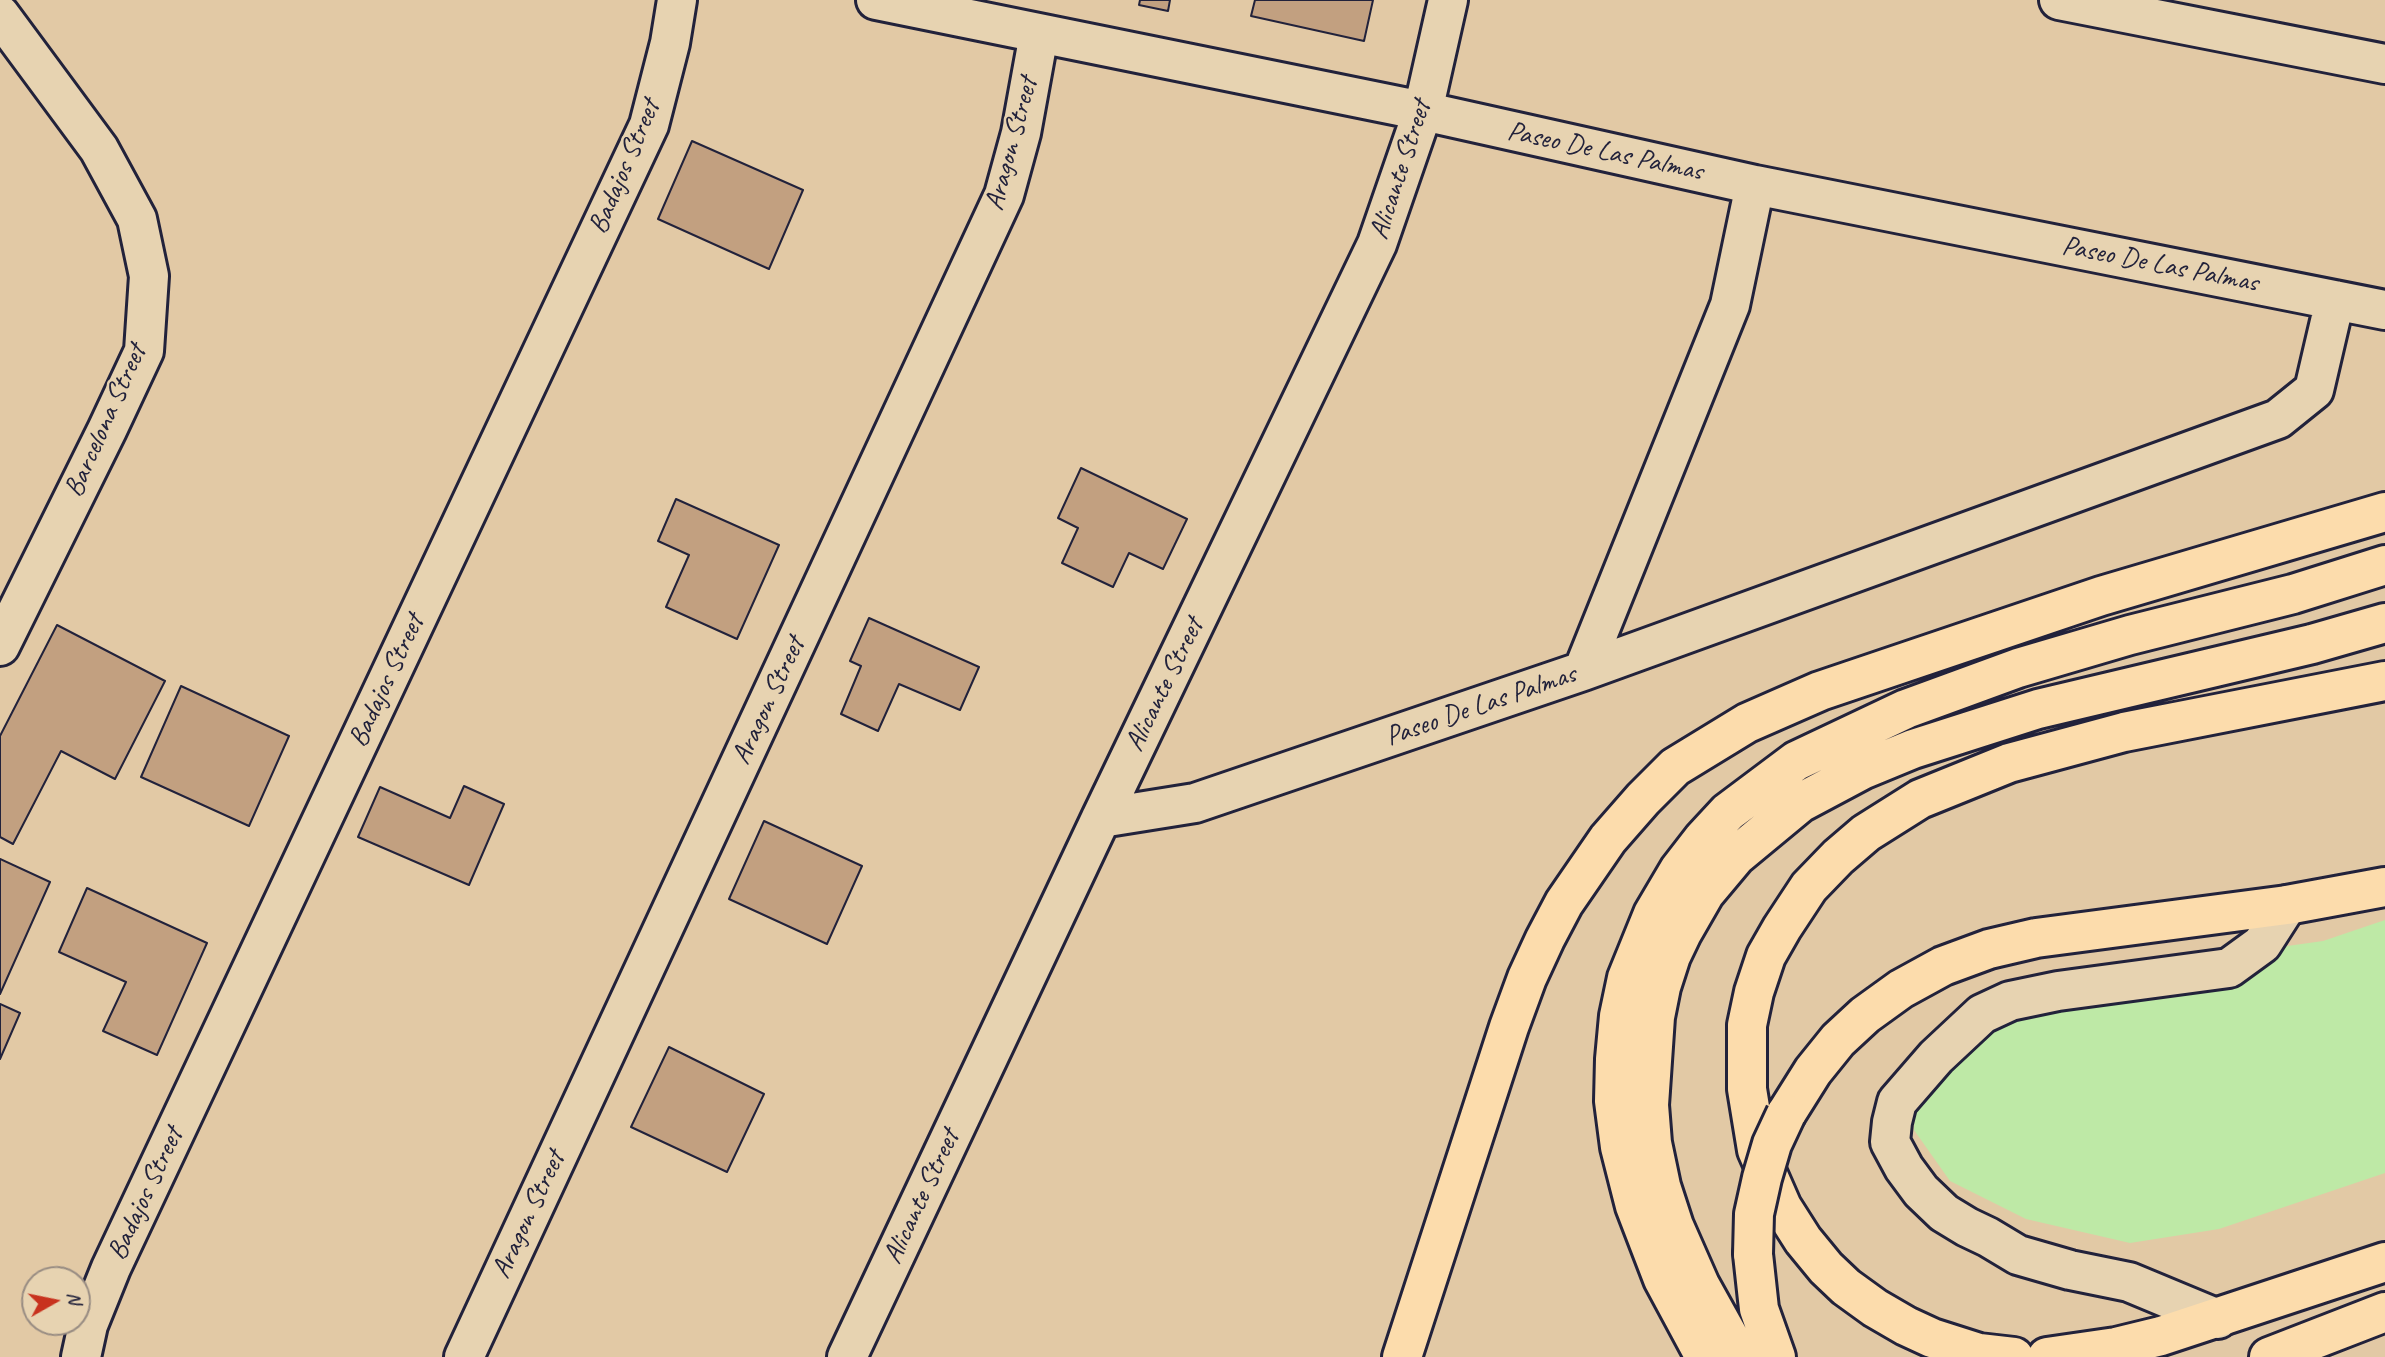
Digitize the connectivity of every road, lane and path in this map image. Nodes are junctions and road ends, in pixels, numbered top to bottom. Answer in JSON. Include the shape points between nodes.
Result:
{"nodes":[{"id":1,"x":677,"y":0,"type":"edge"},
{"id":2,"x":876,"y":0,"type":"edge"},
{"id":3,"x":1448,"y":0,"type":"edge"},
{"id":4,"x":2059,"y":0,"type":"edge"},
{"id":5,"x":0,"y":15,"type":"edge"},
{"id":6,"x":1039,"y":34,"type":"junction"},
{"id":7,"x":2385,"y":64,"type":"edge"},
{"id":8,"x":1423,"y":111,"type":"junction"},
{"id":9,"x":1755,"y":185,"type":"junction"},
{"id":10,"x":2334,"y":300,"type":"junction"},
{"id":11,"x":2385,"y":310,"type":"edge"},
{"id":12,"x":2385,"y":512,"type":"edge"},
{"id":13,"x":2385,"y":565,"type":"edge"},
{"id":14,"x":2385,"y":623,"type":"edge"},
{"id":15,"x":0,"y":646,"type":"edge"},
{"id":16,"x":1583,"y":671,"type":"junction"},
{"id":17,"x":2385,"y":681,"type":"edge"},
{"id":18,"x":1101,"y":818,"type":"junction"},
{"id":19,"x":2385,"y":887,"type":"edge"},
{"id":20,"x":2287,"y":905,"type":"junction"},
{"id":21,"x":2385,"y":1262,"type":"edge"},
{"id":22,"x":2385,"y":1312,"type":"edge"},
{"id":23,"x":2218,"y":1319,"type":"junction"},
{"id":24,"x":81,"y":1357,"type":"edge"},
{"id":25,"x":464,"y":1357,"type":"edge"},
{"id":26,"x":847,"y":1357,"type":"edge"},
{"id":27,"x":1402,"y":1357,"type":"edge"},
{"id":28,"x":1705,"y":1357,"type":"edge"},
{"id":29,"x":1740,"y":1357,"type":"edge"},
{"id":30,"x":1776,"y":1357,"type":"edge"},
{"id":31,"x":2014,"y":1357,"type":"edge"},
{"id":32,"x":2047,"y":1357,"type":"edge"},
{"id":33,"x":2269,"y":1357,"type":"edge"}],
"edges":[{"from":1,"to":24,"type":"street","name":"Badajos Street","via":[[649,125],[111,1268],[88,1325]]},
{"from":2,"to":6,"type":"street","name":"Paseo De Las Palmas"},
{"from":3,"to":8,"type":"street","name":"Alicante Street"},
{"from":4,"to":7,"type":"street"},
{"from":5,"to":15,"type":"street","name":"Barcelona Street","via":[[99,149],[137,219],[149,276],[144,351]]},
{"from":6,"to":8,"type":"street","name":"Paseo De Las Palmas"},
{"from":6,"to":25,"type":"street","name":"Aragon Street","via":[[1004,195]]},
{"from":8,"to":9,"type":"street","name":"Paseo De Las Palmas"},
{"from":8,"to":18,"type":"street","name":"Alicante Street","via":[[1377,244]]},
{"from":9,"to":10,"type":"street","name":"Paseo De Las Palmas"},
{"from":9,"to":16,"type":"street","via":[[1730,305]]},
{"from":10,"to":11,"type":"street","name":"Paseo De Las Palmas"},
{"from":10,"to":16,"type":"street","name":"Paseo De Las Palmas","via":[[2314,390],[2278,419]]},
{"from":12,"to":27,"type":"highway","via":[[2101,596],[1820,691],[1746,723],[1675,767],[1608,839],[1545,939],[1509,1027]]},
{"from":13,"to":28,"type":"highway","via":[[2018,668],[1906,709],[1796,761],[1728,812],[1703,839],[1653,914],[1627,978],[1619,1016],[1614,1101],[1635,1206],[1664,1279]]},
{"from":14,"to":29,"type":"highway","via":[[2038,709],[1913,749],[1800,803],[1757,836],[1721,873],[1682,933],[1661,986],[1649,1105],[1651,1143],[1674,1226]]},
{"from":16,"to":18,"type":"street","name":"Paseo De Las Palmas","via":[[1195,803]]},
{"from":17,"to":31,"type":"highway","via":[[2124,732],[2009,763],[1920,799],[1866,833],[1809,887],[1766,956],[1747,1025],[1745,1059],[1757,1150],[1782,1207],[1826,1268],[1875,1307],[1932,1339],[1979,1353]]},
{"from":18,"to":26,"type":"street","name":"Alicante Street"},
{"from":19,"to":20,"type":"highway"},
{"from":20,"to":23,"type":"street","via":[[2262,944],[2229,968],[2058,991],[2010,1000],[1982,1014],[1898,1101],[1892,1122],[1891,1142],[1903,1168],[1944,1213],[1967,1227],[2018,1255],[2129,1282]]},
{"from":20,"to":30,"type":"highway","bridge":true,"via":[[2036,938],[1989,950],[1943,966],[1865,1015],[1813,1071],[1786,1114],[1762,1178],[1752,1254],[1759,1309]]},
{"from":21,"to":23,"type":"highway"},
{"from":22,"to":33,"type":"highway"},
{"from":23,"to":32,"type":"highway","via":[[2116,1348]]}]}
